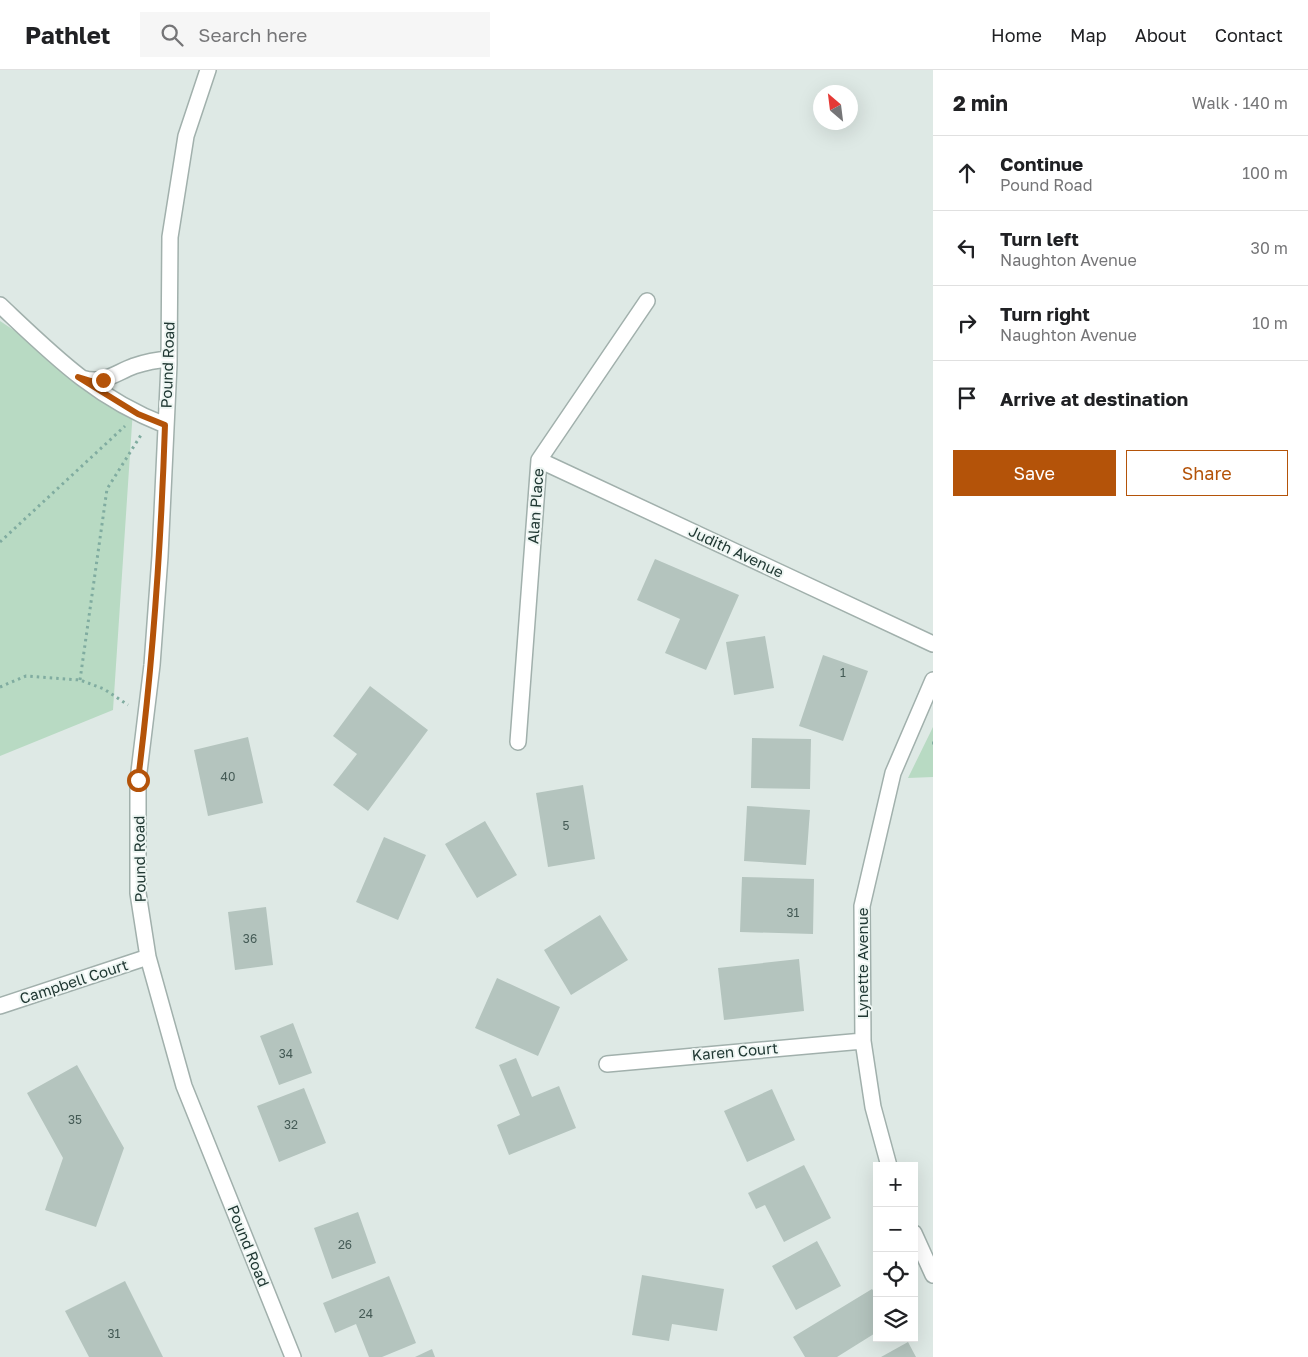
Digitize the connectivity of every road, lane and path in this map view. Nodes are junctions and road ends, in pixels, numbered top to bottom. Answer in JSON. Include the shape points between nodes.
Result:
{"nodes":[{"id":1,"x":208,"y":70,"type":"edge"},
{"id":2,"x":647,"y":301,"type":"dead end"},
{"id":3,"x":0,"y":305,"type":"edge"},
{"id":4,"x":169,"y":359,"type":"junction"},
{"id":5,"x":78,"y":377,"type":"junction"},
{"id":6,"x":144,"y":417,"type":"junction"},
{"id":7,"x":165,"y":425,"type":"junction"},
{"id":8,"x":539,"y":460,"type":"junction"},
{"id":9,"x":0,"y":542,"type":"edge"},
{"id":10,"x":933,"y":644,"type":"edge"},
{"id":11,"x":80,"y":680,"type":"junction"},
{"id":12,"x":933,"y":680,"type":"edge"},
{"id":13,"x":0,"y":687,"type":"edge"},
{"id":14,"x":146,"y":720,"type":"junction"},
{"id":15,"x":518,"y":742,"type":"dead end"},
{"id":16,"x":148,"y":958,"type":"junction"},
{"id":17,"x":0,"y":1006,"type":"edge"},
{"id":18,"x":863,"y":1041,"type":"junction"},
{"id":19,"x":607,"y":1064,"type":"dead end"},
{"id":20,"x":888,"y":1162,"type":"edge"},
{"id":21,"x":918,"y":1242,"type":"edge"},
{"id":22,"x":933,"y":1275,"type":"edge"},
{"id":23,"x":293,"y":1357,"type":"edge"}],
"edges":[{"from":1,"to":4,"type":"street","name":"Pound Road","via":[[186,136],[170,237]]},
{"from":2,"to":8,"type":"street","name":"Alan Place"},
{"from":3,"to":5,"type":"street"},
{"from":4,"to":5,"type":"street","via":[[150,361],[103,380]]},
{"from":4,"to":7,"type":"street","name":"Pound Road"},
{"from":5,"to":6,"type":"street"},
{"from":6,"to":7,"type":"street"},
{"from":6,"to":9,"type":"path"},
{"from":6,"to":11,"type":"path","via":[[108,488]]},
{"from":7,"to":14,"type":"street","name":"Pound Road","via":[[160,556]]},
{"from":8,"to":10,"type":"street","name":"Judith Avenue"},
{"from":8,"to":15,"type":"street","name":"Alan Place"},
{"from":11,"to":13,"type":"path","via":[[26,676]]},
{"from":11,"to":14,"type":"path","via":[[120,698]]},
{"from":12,"to":18,"type":"street","name":"Lynette Avenue","via":[[893,772],[862,906]]},
{"from":14,"to":16,"type":"street","name":"Pound Road","via":[[138,780],[138,893]]},
{"from":16,"to":17,"type":"street","name":"Campbell Court"},
{"from":16,"to":23,"type":"street","name":"Pound Road","via":[[184,1086]]},
{"from":18,"to":19,"type":"street","name":"Karen Court"},
{"from":18,"to":20,"type":"street","name":"Lynette Avenue","via":[[874,1107]]},
{"from":21,"to":22,"type":"street"}]}
